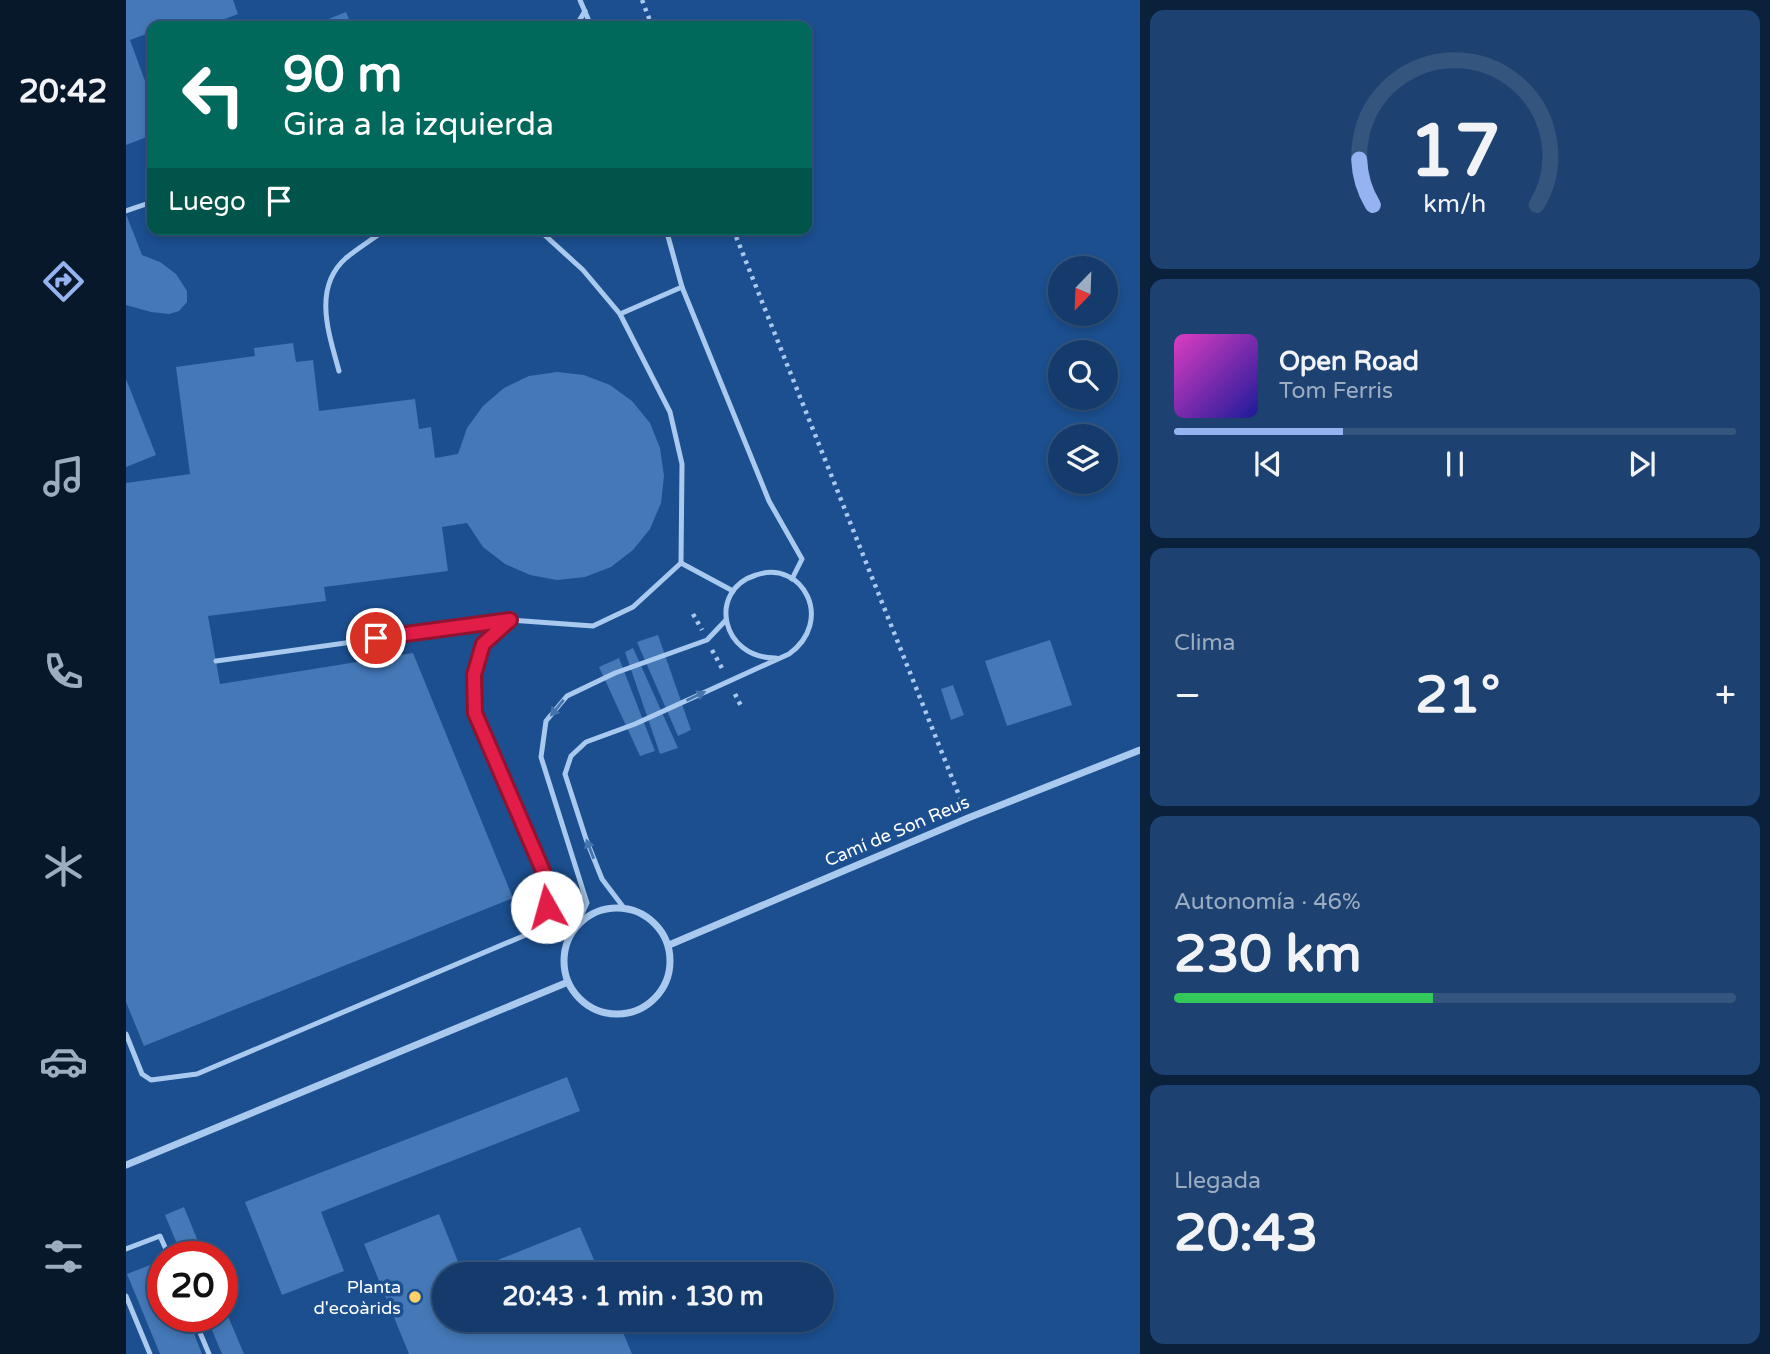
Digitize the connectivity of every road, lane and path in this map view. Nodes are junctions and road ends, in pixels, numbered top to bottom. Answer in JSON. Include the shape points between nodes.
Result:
{"nodes":[{"id":1,"x":580,"y":0,"type":"edge"},
{"id":2,"x":642,"y":0,"type":"edge"},
{"id":3,"x":585,"y":10,"type":"junction"},
{"id":4,"x":579,"y":21,"type":"edge"},
{"id":5,"x":590,"y":21,"type":"edge"},
{"id":6,"x":650,"y":21,"type":"edge"},
{"id":7,"x":147,"y":204,"type":"edge"},
{"id":8,"x":126,"y":211,"type":"edge"},
{"id":9,"x":378,"y":235,"type":"edge"},
{"id":10,"x":545,"y":235,"type":"edge"},
{"id":11,"x":668,"y":235,"type":"edge"},
{"id":12,"x":735,"y":235,"type":"edge"},
{"id":13,"x":682,"y":287,"type":"junction"},
{"id":14,"x":620,"y":314,"type":"junction"},
{"id":15,"x":339,"y":371,"type":"dead end"},
{"id":16,"x":681,"y":563,"type":"junction"},
{"id":17,"x":792,"y":579,"type":"junction"},
{"id":18,"x":733,"y":591,"type":"junction"},
{"id":19,"x":693,"y":614,"type":"dead end"},
{"id":20,"x":510,"y":620,"type":"junction"},
{"id":21,"x":726,"y":620,"type":"junction"},
{"id":22,"x":707,"y":640,"type":"junction"},
{"id":23,"x":776,"y":658,"type":"junction"},
{"id":24,"x":216,"y":661,"type":"dead end"},
{"id":25,"x":728,"y":681,"type":"junction"},
{"id":26,"x":742,"y":708,"type":"dead end"},
{"id":27,"x":1140,"y":750,"type":"edge"},
{"id":28,"x":968,"y":818,"type":"junction"},
{"id":29,"x":624,"y":908,"type":"junction"},
{"id":30,"x":576,"y":927,"type":"junction"},
{"id":31,"x":669,"y":945,"type":"junction"},
{"id":32,"x":568,"y":982,"type":"junction"},
{"id":33,"x":126,"y":1034,"type":"edge"},
{"id":34,"x":126,"y":1165,"type":"edge"},
{"id":35,"x":162,"y":1241,"type":"edge"},
{"id":36,"x":126,"y":1249,"type":"edge"},
{"id":37,"x":126,"y":1296,"type":"edge"},
{"id":38,"x":200,"y":1332,"type":"edge"},
{"id":39,"x":150,"y":1354,"type":"edge"},
{"id":40,"x":209,"y":1354,"type":"edge"}],
"edges":[{"from":1,"to":3,"type":"lane"},
{"from":2,"to":6,"type":"path"},
{"from":3,"to":4,"type":"lane"},
{"from":3,"to":5,"type":"lane"},
{"from":7,"to":8,"type":"lane"},
{"from":9,"to":15,"type":"lane","via":[[344,260],[327,284],[325,320]]},
{"from":10,"to":14,"type":"lane","via":[[583,270]]},
{"from":11,"to":13,"type":"lane"},
{"from":12,"to":28,"type":"path"},
{"from":13,"to":14,"type":"lane"},
{"from":13,"to":17,"type":"lane","via":[[769,501],[802,559]]},
{"from":14,"to":16,"type":"lane","via":[[670,412],[682,464]]},
{"from":16,"to":18,"type":"lane"},
{"from":16,"to":20,"type":"lane","via":[[634,607],[593,626]]},
{"from":17,"to":18,"type":"lane","via":[[767,572],[754,575]]},
{"from":17,"to":23,"type":"lane","via":[[809,599],[812,624],[799,647]]},
{"from":18,"to":21,"type":"lane"},
{"from":19,"to":22,"type":"path"},
{"from":20,"to":24,"type":"lane"},
{"from":20,"to":33,"type":"lane","via":[[483,644],[474,675],[475,713],[543,871],[547,907],[535,931],[197,1074],[151,1080],[142,1074]]},
{"from":21,"to":22,"type":"lane"},
{"from":21,"to":23,"type":"lane","via":[[737,645],[762,659]]},
{"from":22,"to":25,"type":"path"},
{"from":22,"to":30,"type":"lane","one_way":true,"via":[[566,696],[546,721],[541,757],[587,903]]},
{"from":23,"to":25,"type":"lane"},
{"from":25,"to":26,"type":"path"},
{"from":29,"to":25,"type":"lane","one_way":true,"via":[[602,878],[586,839],[565,774],[572,756],[586,742]]},
{"from":27,"to":28,"type":"street","name":"Camí de Son Reus"},
{"from":28,"to":31,"type":"street","name":"Camí de Son Reus"},
{"from":29,"to":30,"type":"street","via":[[606,908]]},
{"from":29,"to":31,"type":"street","via":[[652,920]]},
{"from":30,"to":32,"type":"street","via":[[565,953]]},
{"from":31,"to":32,"type":"street","via":[[671,961],[661,992],[630,1013],[600,1011]]},
{"from":32,"to":34,"type":"street"},
{"from":35,"to":36,"type":"lane","via":[[160,1236]]},
{"from":37,"to":39,"type":"lane"},
{"from":38,"to":40,"type":"lane"}]}
